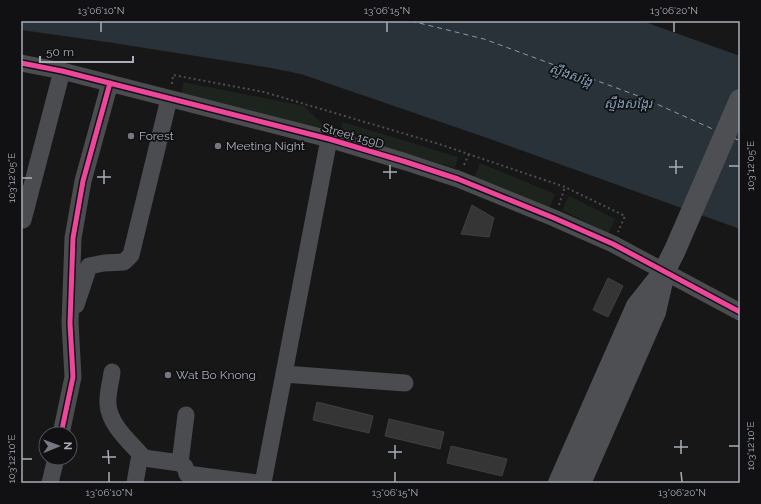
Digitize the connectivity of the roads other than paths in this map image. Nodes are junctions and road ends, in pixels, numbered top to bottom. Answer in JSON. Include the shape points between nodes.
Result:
{"nodes":[{"id":1,"x":21,"y":63,"type":"edge"},
{"id":2,"x":62,"y":71,"type":"junction"},
{"id":3,"x":110,"y":83,"type":"junction"},
{"id":4,"x":169,"y":99,"type":"junction"},
{"id":5,"x":740,"y":100,"type":"edge"},
{"id":6,"x":329,"y":139,"type":"junction"},
{"id":7,"x":23,"y":220,"type":"dead end"},
{"id":8,"x":664,"y":272,"type":"junction"},
{"id":9,"x":740,"y":312,"type":"edge"},
{"id":10,"x":70,"y":322,"type":"junction"},
{"id":11,"x":112,"y":372,"type":"dead end"},
{"id":12,"x":284,"y":374,"type":"junction"},
{"id":13,"x":405,"y":383,"type":"dead end"},
{"id":14,"x":186,"y":415,"type":"dead end"},
{"id":15,"x":63,"y":426,"type":"edge"},
{"id":16,"x":144,"y":458,"type":"junction"},
{"id":17,"x":54,"y":466,"type":"edge"},
{"id":18,"x":183,"y":473,"type":"edge"},
{"id":19,"x":50,"y":483,"type":"edge"},
{"id":20,"x":135,"y":483,"type":"edge"},
{"id":21,"x":258,"y":483,"type":"edge"},
{"id":22,"x":263,"y":483,"type":"edge"},
{"id":23,"x":559,"y":483,"type":"edge"},
{"id":24,"x":580,"y":483,"type":"edge"}],
"edges":[{"from":1,"to":2,"type":"street","name":"Street 159D"},
{"from":2,"to":3,"type":"street","name":"Street 159D"},
{"from":2,"to":7,"type":"street"},
{"from":3,"to":4,"type":"street","name":"Street 159D"},
{"from":3,"to":10,"type":"street","via":[[83,181],[73,238]]},
{"from":4,"to":6,"type":"street","name":"Street 159D"},
{"from":4,"to":10,"type":"street","via":[[131,255],[124,262],[89,266]]},
{"from":5,"to":8,"type":"main road"},
{"from":6,"to":8,"type":"street","name":"Street 159D","via":[[451,177],[613,244]]},
{"from":6,"to":12,"type":"street"},
{"from":8,"to":9,"type":"street","name":"Street 159D"},
{"from":8,"to":23,"type":"main road","via":[[637,306]]},
{"from":8,"to":24,"type":"main road","via":[[655,312]]},
{"from":10,"to":15,"type":"street","via":[[73,377]]},
{"from":11,"to":16,"type":"street","via":[[108,404],[110,413],[114,423]]},
{"from":12,"to":13,"type":"street"},
{"from":12,"to":22,"type":"street"},
{"from":14,"to":18,"type":"street"},
{"from":16,"to":18,"type":"street"},
{"from":16,"to":20,"type":"street","via":[[139,460]]},
{"from":17,"to":19,"type":"street"},
{"from":18,"to":21,"type":"street"}]}
